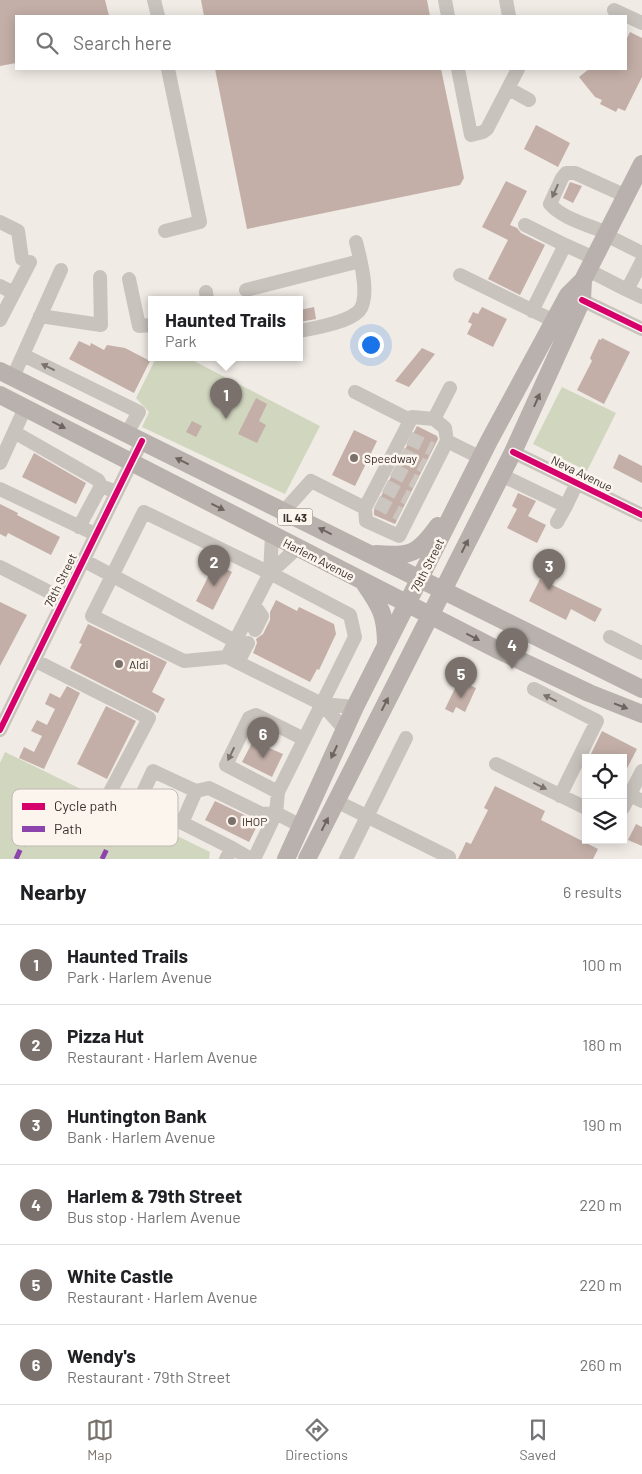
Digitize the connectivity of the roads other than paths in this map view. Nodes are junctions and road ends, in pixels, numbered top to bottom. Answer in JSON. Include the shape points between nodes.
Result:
{"nodes":[{"id":1,"x":154,"y":0,"type":"edge"},
{"id":2,"x":445,"y":0,"type":"edge"},
{"id":3,"x":506,"y":0,"type":"edge"},
{"id":4,"x":615,"y":9,"type":"edge"},
{"id":5,"x":158,"y":15,"type":"edge"},
{"id":6,"x":448,"y":15,"type":"edge"},
{"id":7,"x":509,"y":15,"type":"edge"},
{"id":8,"x":627,"y":15,"type":"edge"},
{"id":9,"x":627,"y":15,"type":"edge"},
{"id":10,"x":642,"y":23,"type":"edge"},
{"id":11,"x":168,"y":70,"type":"edge"},
{"id":12,"x":458,"y":70,"type":"edge"},
{"id":13,"x":518,"y":70,"type":"edge"},
{"id":14,"x":509,"y":89,"type":"junction"},
{"id":15,"x":529,"y":100,"type":"dead end"},
{"id":16,"x":642,"y":164,"type":"edge"},
{"id":17,"x":626,"y":196,"type":"junction"},
{"id":18,"x":0,"y":222,"type":"edge"},
{"id":19,"x":525,"y":225,"type":"dead end"},
{"id":20,"x":166,"y":231,"type":"dead end"},
{"id":21,"x":606,"y":234,"type":"junction"},
{"id":22,"x":356,"y":242,"type":"dead end"},
{"id":23,"x":565,"y":244,"type":"junction"},
{"id":24,"x":642,"y":253,"type":"edge"},
{"id":25,"x":360,"y":261,"type":"junction"},
{"id":26,"x":642,"y":261,"type":"edge"},
{"id":27,"x":589,"y":269,"type":"junction"},
{"id":28,"x":61,"y":270,"type":"dead end"},
{"id":29,"x":460,"y":275,"type":"dead end"},
{"id":30,"x":100,"y":277,"type":"dead end"},
{"id":31,"x":129,"y":279,"type":"dead end"},
{"id":32,"x":0,"y":286,"type":"edge"},
{"id":33,"x":246,"y":290,"type":"dead end"},
{"id":34,"x":628,"y":290,"type":"junction"},
{"id":35,"x":14,"y":293,"type":"junction"},
{"id":36,"x":642,"y":297,"type":"edge"},
{"id":37,"x":582,"y":300,"type":"junction"},
{"id":38,"x":532,"y":311,"type":"junction"},
{"id":39,"x":40,"y":316,"type":"junction"},
{"id":40,"x":0,"y":320,"type":"edge"},
{"id":41,"x":554,"y":321,"type":"junction"},
{"id":42,"x":148,"y":325,"type":"edge"},
{"id":43,"x":303,"y":330,"type":"edge"},
{"id":44,"x":642,"y":330,"type":"edge"},
{"id":45,"x":23,"y":355,"type":"junction"},
{"id":46,"x":7,"y":374,"type":"edge"},
{"id":47,"x":450,"y":388,"type":"dead end"},
{"id":48,"x":355,"y":392,"type":"dead end"},
{"id":49,"x":0,"y":395,"type":"edge"},
{"id":50,"x":25,"y":408,"type":"junction"},
{"id":51,"x":434,"y":419,"type":"junction"},
{"id":52,"x":410,"y":420,"type":"junction"},
{"id":53,"x":14,"y":432,"type":"junction"},
{"id":54,"x":134,"y":437,"type":"junction"},
{"id":55,"x":440,"y":448,"type":"junction"},
{"id":56,"x":513,"y":452,"type":"junction"},
{"id":57,"x":480,"y":458,"type":"junction"},
{"id":58,"x":0,"y":462,"type":"edge"},
{"id":59,"x":131,"y":462,"type":"junction"},
{"id":60,"x":508,"y":479,"type":"junction"},
{"id":61,"x":577,"y":483,"type":"junction"},
{"id":62,"x":101,"y":486,"type":"junction"},
{"id":63,"x":0,"y":489,"type":"edge"},
{"id":64,"x":116,"y":492,"type":"junction"},
{"id":65,"x":464,"y":492,"type":"junction"},
{"id":66,"x":371,"y":503,"type":"junction"},
{"id":67,"x":566,"y":506,"type":"junction"},
{"id":68,"x":284,"y":512,"type":"junction"},
{"id":69,"x":642,"y":515,"type":"edge"},
{"id":70,"x":558,"y":522,"type":"dead end"},
{"id":71,"x":79,"y":527,"type":"junction"},
{"id":72,"x":95,"y":534,"type":"junction"},
{"id":73,"x":272,"y":535,"type":"junction"},
{"id":74,"x":297,"y":548,"type":"junction"},
{"id":75,"x":368,"y":553,"type":"junction"},
{"id":76,"x":83,"y":560,"type":"junction"},
{"id":77,"x":0,"y":567,"type":"edge"},
{"id":78,"x":270,"y":573,"type":"junction"},
{"id":79,"x":112,"y":575,"type":"junction"},
{"id":80,"x":420,"y":578,"type":"junction"},
{"id":81,"x":363,"y":582,"type":"junction"},
{"id":82,"x":443,"y":590,"type":"junction"},
{"id":83,"x":63,"y":598,"type":"junction"},
{"id":84,"x":407,"y":604,"type":"junction"},
{"id":85,"x":254,"y":605,"type":"junction"},
{"id":86,"x":430,"y":616,"type":"junction"},
{"id":87,"x":255,"y":630,"type":"dead end"},
{"id":88,"x":610,"y":637,"type":"dead end"},
{"id":89,"x":242,"y":642,"type":"junction"},
{"id":90,"x":386,"y":645,"type":"junction"},
{"id":91,"x":642,"y":653,"type":"edge"},
{"id":92,"x":34,"y":660,"type":"junction"},
{"id":93,"x":233,"y":660,"type":"junction"},
{"id":94,"x":534,"y":689,"type":"dead end"},
{"id":95,"x":642,"y":689,"type":"edge"},
{"id":96,"x":322,"y":704,"type":"junction"},
{"id":97,"x":355,"y":707,"type":"junction"},
{"id":98,"x":642,"y":714,"type":"edge"},
{"id":99,"x":344,"y":729,"type":"junction"},
{"id":100,"x":0,"y":730,"type":"edge"},
{"id":101,"x":406,"y":738,"type":"dead end"},
{"id":102,"x":304,"y":739,"type":"junction"},
{"id":103,"x":496,"y":764,"type":"dead end"},
{"id":104,"x":642,"y":771,"type":"edge"},
{"id":105,"x":112,"y":789,"type":"edge"},
{"id":106,"x":145,"y":789,"type":"edge"},
{"id":107,"x":196,"y":791,"type":"junction"},
{"id":108,"x":278,"y":792,"type":"junction"},
{"id":109,"x":560,"y":796,"type":"junction"},
{"id":110,"x":336,"y":801,"type":"junction"},
{"id":111,"x":632,"y":801,"type":"edge"},
{"id":112,"x":582,"y":806,"type":"edge"},
{"id":113,"x":276,"y":813,"type":"junction"},
{"id":114,"x":367,"y":817,"type":"junction"},
{"id":115,"x":178,"y":821,"type":"edge"},
{"id":116,"x":182,"y":823,"type":"junction"},
{"id":117,"x":301,"y":826,"type":"junction"},
{"id":118,"x":229,"y":854,"type":"edge"},
{"id":119,"x":449,"y":857,"type":"dead end"},
{"id":120,"x":252,"y":859,"type":"edge"},
{"id":121,"x":286,"y":859,"type":"edge"},
{"id":122,"x":307,"y":859,"type":"edge"},
{"id":123,"x":346,"y":859,"type":"edge"}],
"edges":[{"from":1,"to":5,"type":"street"},
{"from":2,"to":6,"type":"street"},
{"from":3,"to":7,"type":"street"},
{"from":4,"to":9,"type":"street"},
{"from":8,"to":10,"type":"street"},
{"from":11,"to":20,"type":"street","via":[[200,222]]},
{"from":12,"to":14,"type":"street","via":[[471,134],[487,129]]},
{"from":13,"to":14,"type":"street"},
{"from":14,"to":15,"type":"street"},
{"from":16,"to":17,"type":"main road","name":"79th Street"},
{"from":17,"to":21,"type":"main road","name":"79th Street"},
{"from":17,"to":21,"type":"street","one_way":true,"via":[[576,173],[566,173],[562,178],[550,204],[565,215]]},
{"from":18,"to":35,"type":"street","via":[[18,231],[26,260]]},
{"from":19,"to":23,"type":"street"},
{"from":21,"to":24,"type":"street"},
{"from":21,"to":27,"type":"main road","name":"79th Street"},
{"from":22,"to":25,"type":"street"},
{"from":23,"to":27,"type":"street"},
{"from":23,"to":38,"type":"street"},
{"from":25,"to":33,"type":"street"},
{"from":25,"to":43,"type":"street","via":[[364,300],[359,311]]},
{"from":26,"to":34,"type":"street"},
{"from":27,"to":34,"type":"street"},
{"from":27,"to":37,"type":"main road","name":"79th Street"},
{"from":27,"to":41,"type":"main road","name":"79th Street","via":[[568,295]]},
{"from":28,"to":39,"type":"street"},
{"from":29,"to":38,"type":"street"},
{"from":30,"to":39,"type":"street","via":[[101,325]]},
{"from":31,"to":42,"type":"street","via":[[139,326]]},
{"from":32,"to":35,"type":"street"},
{"from":34,"to":36,"type":"street"},
{"from":35,"to":40,"type":"street"},
{"from":37,"to":44,"type":"street"},
{"from":56,"to":37,"type":"main road","name":"79th Street","one_way":true},
{"from":38,"to":41,"type":"street"},
{"from":39,"to":45,"type":"street"},
{"from":41,"to":57,"type":"main road","name":"79th Street"},
{"from":45,"to":46,"type":"street"},
{"from":54,"to":45,"type":"street","name":"78th Street","one_way":true,"via":[[139,412]]},
{"from":46,"to":54,"type":"main road","number":"IL 43"},
{"from":47,"to":51,"type":"street"},
{"from":48,"to":52,"type":"street"},
{"from":49,"to":50,"type":"main road","name":"Harlem Avenue","number":"IL 43"},
{"from":50,"to":53,"type":"street"},
{"from":50,"to":59,"type":"main road","name":"Harlem Avenue","number":"IL 43","one_way":true},
{"from":51,"to":52,"type":"street"},
{"from":51,"to":55,"type":"street","via":[[445,428]]},
{"from":52,"to":66,"type":"street","via":[[406,436]]},
{"from":53,"to":58,"type":"street"},
{"from":53,"to":62,"type":"street","via":[[98,480]]},
{"from":54,"to":59,"type":"street","name":"78th Street"},
{"from":68,"to":54,"type":"main road","number":"IL 43","one_way":true},
{"from":55,"to":57,"type":"street"},
{"from":55,"to":66,"type":"street","via":[[404,516],[399,536],[366,522]]},
{"from":56,"to":60,"type":"main road","name":"79th Street"},
{"from":56,"to":61,"type":"street","name":"Neva Avenue"},
{"from":57,"to":65,"type":"main road","name":"79th Street"},
{"from":59,"to":64,"type":"street","name":"78th Street"},
{"from":59,"to":73,"type":"main road","name":"Harlem Avenue","number":"IL 43","one_way":true},
{"from":60,"to":67,"type":"street"},
{"from":82,"to":60,"type":"main road","name":"79th Street","one_way":true},
{"from":61,"to":67,"type":"street"},
{"from":61,"to":69,"type":"street","name":"Neva Avenue"},
{"from":62,"to":64,"type":"street"},
{"from":62,"to":71,"type":"street"},
{"from":63,"to":71,"type":"street"},
{"from":64,"to":72,"type":"street","name":"78th Street"},
{"from":65,"to":75,"type":"main road","via":[[429,538],[414,552],[400,555]]},
{"from":65,"to":80,"type":"main road","name":"79th Street"},
{"from":66,"to":68,"type":"street","via":[[310,482]]},
{"from":67,"to":70,"type":"street"},
{"from":75,"to":68,"type":"main road","number":"IL 43","one_way":true},
{"from":71,"to":72,"type":"street"},
{"from":72,"to":76,"type":"street","name":"78th Street"},
{"from":73,"to":74,"type":"main road","name":"Harlem Avenue","number":"IL 43"},
{"from":73,"to":78,"type":"street"},
{"from":74,"to":78,"type":"street"},
{"from":74,"to":81,"type":"main road","name":"Harlem Avenue","number":"IL 43"},
{"from":75,"to":80,"type":"main road","number":"IL 43"},
{"from":76,"to":79,"type":"street"},
{"from":76,"to":83,"type":"street","name":"78th Street"},
{"from":77,"to":83,"type":"street"},
{"from":78,"to":79,"type":"street","via":[[144,512]]},
{"from":78,"to":85,"type":"street"},
{"from":78,"to":96,"type":"street","via":[[350,614],[354,637]]},
{"from":79,"to":89,"type":"street"},
{"from":79,"to":93,"type":"street","via":[[92,616],[184,661]]},
{"from":80,"to":82,"type":"main road","number":"IL 43"},
{"from":80,"to":84,"type":"main road","name":"79th Street"},
{"from":81,"to":84,"type":"main road","name":"Harlem Avenue","number":"IL 43"},
{"from":81,"to":90,"type":"main road","via":[[381,608],[386,625]]},
{"from":82,"to":86,"type":"main road","name":"79th Street"},
{"from":82,"to":95,"type":"main road","number":"IL 43"},
{"from":83,"to":92,"type":"street","name":"78th Street"},
{"from":84,"to":86,"type":"main road","name":"Harlem Avenue","number":"IL 43"},
{"from":84,"to":90,"type":"main road","name":"79th Street"},
{"from":85,"to":87,"type":"street","via":[[262,616]]},
{"from":85,"to":89,"type":"street"},
{"from":86,"to":98,"type":"main road","name":"Harlem Avenue","number":"IL 43","one_way":true,"via":[[570,685]]},
{"from":110,"to":86,"type":"main road","name":"79th Street","one_way":true},
{"from":88,"to":91,"type":"street"},
{"from":89,"to":93,"type":"street"},
{"from":90,"to":97,"type":"main road","name":"79th Street"},
{"from":92,"to":100,"type":"street","name":"78th Street"},
{"from":92,"to":105,"type":"street","via":[[148,718]]},
{"from":93,"to":96,"type":"street"},
{"from":109,"to":94,"type":"street","one_way":true,"via":[[597,721]]},
{"from":96,"to":97,"type":"street"},
{"from":96,"to":99,"type":"street"},
{"from":96,"to":102,"type":"street"},
{"from":97,"to":99,"type":"main road","name":"79th Street"},
{"from":99,"to":117,"type":"main road","name":"79th Street","one_way":true},
{"from":101,"to":114,"type":"street"},
{"from":102,"to":108,"type":"street"},
{"from":102,"to":108,"type":"street","one_way":true,"via":[[256,715],[249,718],[226,765]]},
{"from":103,"to":109,"type":"street","one_way":true},
{"from":104,"to":111,"type":"street"},
{"from":106,"to":107,"type":"street","via":[[154,771]]},
{"from":107,"to":113,"type":"street","via":[[209,788],[262,814]]},
{"from":107,"to":116,"type":"street"},
{"from":108,"to":113,"type":"street"},
{"from":109,"to":112,"type":"street"},
{"from":110,"to":114,"type":"street"},
{"from":122,"to":110,"type":"main road","name":"79th Street","one_way":true},
{"from":113,"to":117,"type":"street"},
{"from":113,"to":120,"type":"street"},
{"from":114,"to":119,"type":"street"},
{"from":114,"to":123,"type":"street"},
{"from":115,"to":116,"type":"street"},
{"from":116,"to":118,"type":"street"},
{"from":117,"to":121,"type":"main road","name":"79th Street"},
{"from":118,"to":120,"type":"street"}]}
